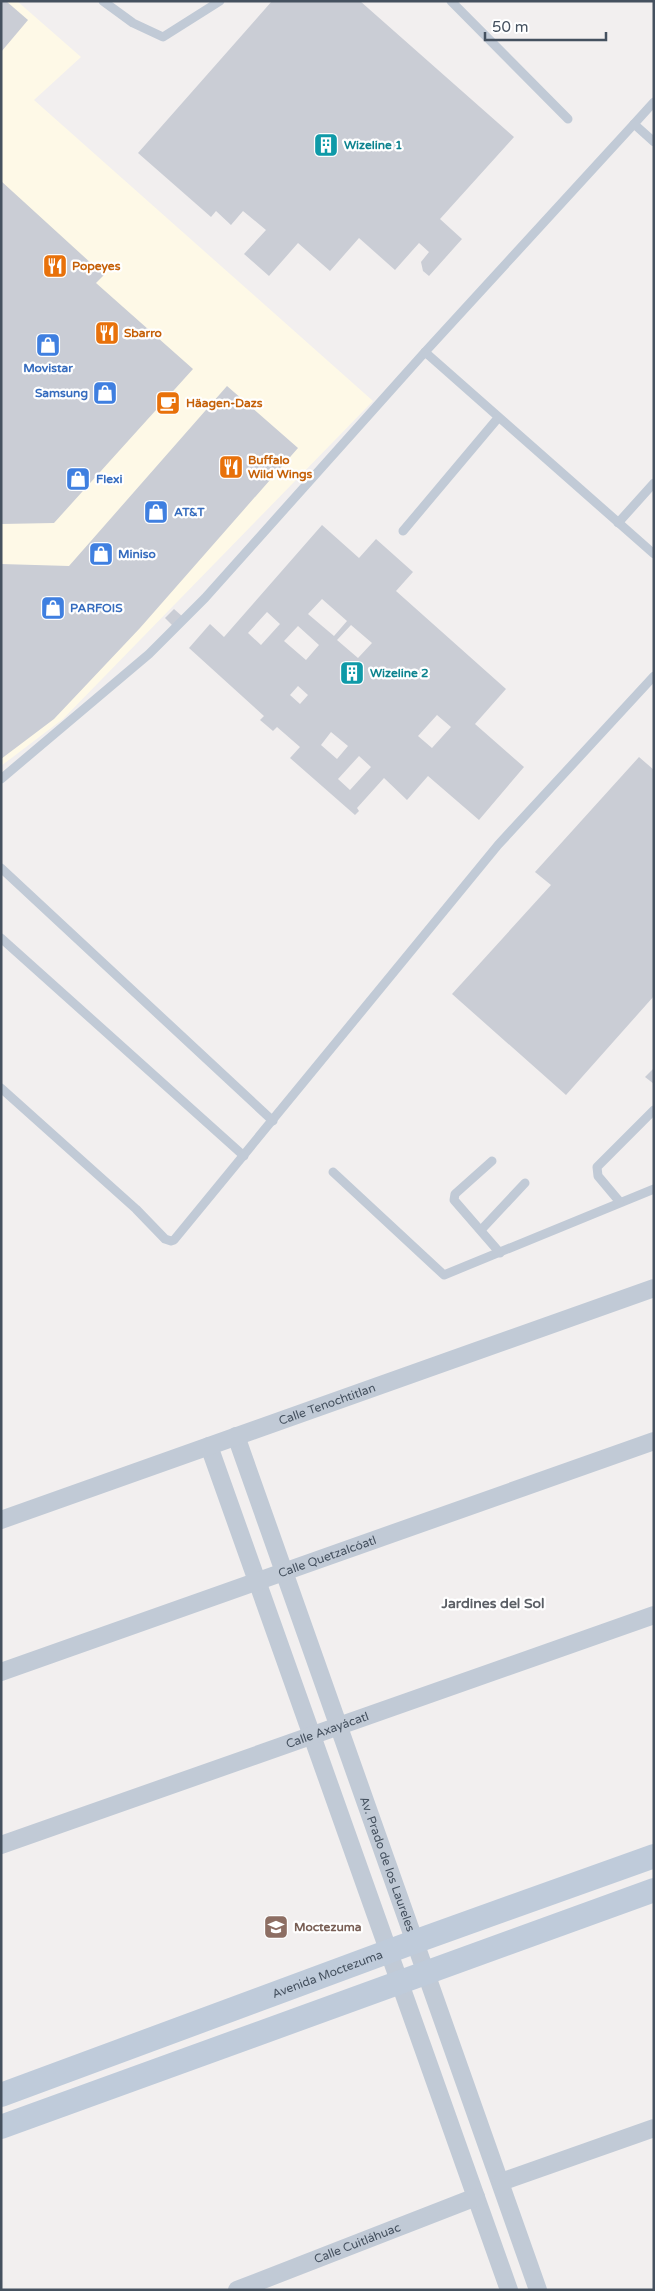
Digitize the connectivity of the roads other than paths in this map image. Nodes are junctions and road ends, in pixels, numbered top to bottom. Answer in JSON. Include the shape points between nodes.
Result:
{"nodes":[{"id":1,"x":103,"y":1,"type":"edge"},
{"id":2,"x":220,"y":1,"type":"edge"},
{"id":3,"x":451,"y":1,"type":"edge"},
{"id":4,"x":654,"y":102,"type":"edge"},
{"id":5,"x":568,"y":119,"type":"dead end"},
{"id":6,"x":634,"y":124,"type":"junction"},
{"id":7,"x":654,"y":142,"type":"edge"},
{"id":8,"x":425,"y":352,"type":"junction"},
{"id":9,"x":498,"y":418,"type":"junction"},
{"id":10,"x":654,"y":483,"type":"edge"},
{"id":11,"x":618,"y":523,"type":"junction"},
{"id":12,"x":403,"y":531,"type":"dead end"},
{"id":13,"x":654,"y":554,"type":"edge"},
{"id":14,"x":654,"y":676,"type":"edge"},
{"id":15,"x":1,"y":778,"type":"edge"},
{"id":16,"x":1,"y":868,"type":"edge"},
{"id":17,"x":1,"y":938,"type":"edge"},
{"id":18,"x":1,"y":1088,"type":"edge"},
{"id":19,"x":654,"y":1110,"type":"edge"},
{"id":20,"x":273,"y":1121,"type":"junction"},
{"id":21,"x":244,"y":1156,"type":"junction"},
{"id":22,"x":492,"y":1161,"type":"dead end"},
{"id":23,"x":333,"y":1172,"type":"dead end"},
{"id":24,"x":525,"y":1183,"type":"dead end"},
{"id":25,"x":654,"y":1188,"type":"edge"},
{"id":26,"x":620,"y":1201,"type":"junction"},
{"id":27,"x":481,"y":1230,"type":"junction"},
{"id":28,"x":500,"y":1253,"type":"junction"},
{"id":29,"x":654,"y":1288,"type":"edge"},
{"id":30,"x":236,"y":1436,"type":"junction"},
{"id":31,"x":654,"y":1441,"type":"edge"},
{"id":32,"x":209,"y":1446,"type":"junction"},
{"id":33,"x":1,"y":1520,"type":"edge"},
{"id":34,"x":284,"y":1573,"type":"junction"},
{"id":35,"x":257,"y":1582,"type":"junction"},
{"id":36,"x":654,"y":1615,"type":"edge"},
{"id":37,"x":1,"y":1672,"type":"edge"},
{"id":38,"x":338,"y":1725,"type":"junction"},
{"id":39,"x":311,"y":1735,"type":"junction"},
{"id":40,"x":1,"y":1845,"type":"edge"},
{"id":41,"x":654,"y":1856,"type":"edge"},
{"id":42,"x":654,"y":1890,"type":"edge"},
{"id":43,"x":414,"y":1942,"type":"junction"},
{"id":44,"x":388,"y":1951,"type":"junction"},
{"id":45,"x":425,"y":1972,"type":"junction"},
{"id":46,"x":400,"y":1981,"type":"junction"},
{"id":47,"x":1,"y":2095,"type":"edge"},
{"id":48,"x":1,"y":2127,"type":"edge"},
{"id":49,"x":654,"y":2128,"type":"edge"},
{"id":50,"x":501,"y":2182,"type":"junction"},
{"id":51,"x":476,"y":2197,"type":"junction"},
{"id":52,"x":237,"y":2290,"type":"edge"},
{"id":53,"x":509,"y":2290,"type":"edge"},
{"id":54,"x":538,"y":2290,"type":"edge"}],
"edges":[{"from":1,"to":2,"type":"lane","via":[[132,23],[163,37]]},
{"from":3,"to":5,"type":"lane"},
{"from":4,"to":6,"type":"lane"},
{"from":6,"to":7,"type":"lane"},
{"from":6,"to":8,"type":"lane"},
{"from":8,"to":9,"type":"lane"},
{"from":8,"to":15,"type":"lane","via":[[198,605],[149,654]]},
{"from":9,"to":11,"type":"lane"},
{"from":9,"to":12,"type":"lane"},
{"from":10,"to":11,"type":"lane"},
{"from":11,"to":13,"type":"lane"},
{"from":14,"to":20,"type":"lane","via":[[498,845]]},
{"from":16,"to":20,"type":"lane"},
{"from":17,"to":21,"type":"lane"},
{"from":18,"to":21,"type":"lane","via":[[167,1240],[177,1238]]},
{"from":19,"to":26,"type":"lane","via":[[597,1167],[598,1176]]},
{"from":20,"to":21,"type":"lane"},
{"from":22,"to":27,"type":"lane","via":[[454,1196]]},
{"from":23,"to":28,"type":"lane","via":[[441,1274],[447,1275]]},
{"from":24,"to":27,"type":"lane"},
{"from":25,"to":26,"type":"lane"},
{"from":26,"to":28,"type":"lane"},
{"from":27,"to":28,"type":"lane"},
{"from":29,"to":30,"type":"street","name":"Calle Tenochtitlan"},
{"from":30,"to":32,"type":"street","name":"Calle Tenochtitlan"},
{"from":30,"to":34,"type":"street","name":"Av. Prado de los Laureles"},
{"from":31,"to":34,"type":"street","name":"Calle Quetzalcóatl"},
{"from":32,"to":33,"type":"street","name":"Calle Tenochtitlan"},
{"from":32,"to":35,"type":"street"},
{"from":34,"to":35,"type":"street","name":"Calle Quetzalcóatl"},
{"from":34,"to":38,"type":"street","name":"Av. Prado de los Laureles"},
{"from":35,"to":37,"type":"street","name":"Calle Quetzalcóatl"},
{"from":35,"to":39,"type":"street"},
{"from":36,"to":38,"type":"street","name":"Calle Axayácatl"},
{"from":38,"to":39,"type":"street","name":"Calle Axayácatl"},
{"from":38,"to":43,"type":"street","name":"Av. Prado de los Laureles"},
{"from":39,"to":40,"type":"street","name":"Calle Axayácatl"},
{"from":39,"to":44,"type":"street"},
{"from":41,"to":43,"type":"street","name":"Avenida Moctezuma"},
{"from":42,"to":45,"type":"street"},
{"from":43,"to":44,"type":"street","name":"Avenida Moctezuma"},
{"from":43,"to":45,"type":"street","name":"Av. Prado de los Laureles"},
{"from":44,"to":46,"type":"street"},
{"from":44,"to":47,"type":"street","name":"Avenida Moctezuma"},
{"from":45,"to":46,"type":"street"},
{"from":45,"to":50,"type":"street","name":"Av. Prado de los Laureles"},
{"from":46,"to":48,"type":"street"},
{"from":46,"to":51,"type":"street"},
{"from":49,"to":50,"type":"street"},
{"from":50,"to":54,"type":"street","name":"Av. Prado de los Laureles"},
{"from":51,"to":52,"type":"street","name":"Calle Cuitláhuac"},
{"from":51,"to":53,"type":"street"}]}
